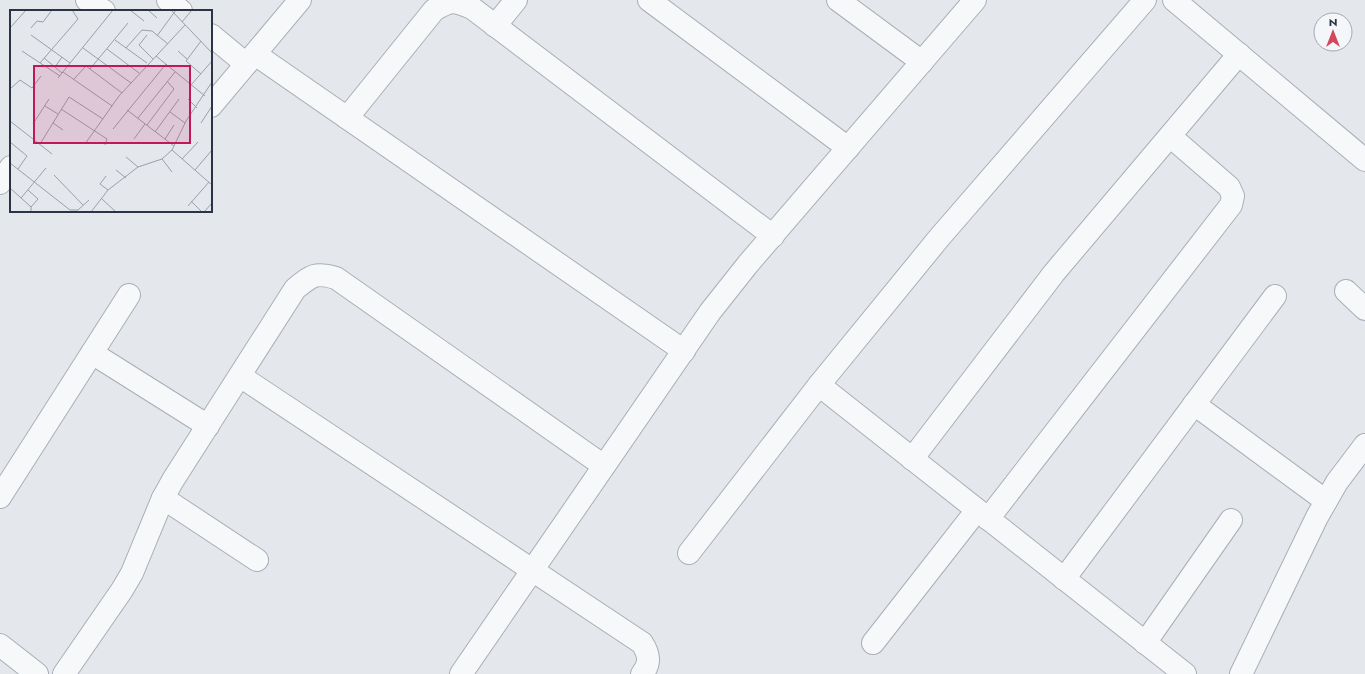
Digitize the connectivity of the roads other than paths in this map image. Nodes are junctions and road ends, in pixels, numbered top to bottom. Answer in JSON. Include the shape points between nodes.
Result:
{"nodes":[{"id":1,"x":87,"y":0,"type":"edge"},
{"id":2,"x":300,"y":0,"type":"edge"},
{"id":3,"x":516,"y":0,"type":"edge"},
{"id":4,"x":649,"y":0,"type":"edge"},
{"id":5,"x":838,"y":0,"type":"edge"},
{"id":6,"x":975,"y":0,"type":"edge"},
{"id":7,"x":1145,"y":0,"type":"edge"},
{"id":8,"x":1174,"y":0,"type":"edge"},
{"id":9,"x":102,"y":10,"type":"edge"},
{"id":10,"x":495,"y":26,"type":"junction"},
{"id":11,"x":212,"y":36,"type":"edge"},
{"id":12,"x":1239,"y":54,"type":"junction"},
{"id":13,"x":250,"y":59,"type":"junction"},
{"id":14,"x":922,"y":62,"type":"junction"},
{"id":15,"x":218,"y":85,"type":"edge"},
{"id":16,"x":212,"y":103,"type":"edge"},
{"id":17,"x":347,"y":118,"type":"junction"},
{"id":18,"x":1170,"y":136,"type":"junction"},
{"id":19,"x":848,"y":148,"type":"junction"},
{"id":20,"x":1365,"y":160,"type":"edge"},
{"id":21,"x":10,"y":168,"type":"edge"},
{"id":22,"x":0,"y":183,"type":"edge"},
{"id":23,"x":773,"y":236,"type":"junction"},
{"id":24,"x":1346,"y":291,"type":"dead end"},
{"id":25,"x":129,"y":295,"type":"dead end"},
{"id":26,"x":1275,"y":296,"type":"dead end"},
{"id":27,"x":1365,"y":309,"type":"edge"},
{"id":28,"x":684,"y":351,"type":"junction"},
{"id":29,"x":92,"y":353,"type":"junction"},
{"id":30,"x":240,"y":376,"type":"junction"},
{"id":31,"x":819,"y":385,"type":"junction"},
{"id":32,"x":1194,"y":404,"type":"junction"},
{"id":33,"x":208,"y":426,"type":"junction"},
{"id":34,"x":1365,"y":445,"type":"edge"},
{"id":35,"x":912,"y":459,"type":"junction"},
{"id":36,"x":604,"y":466,"type":"junction"},
{"id":37,"x":0,"y":497,"type":"edge"},
{"id":38,"x":163,"y":498,"type":"junction"},
{"id":39,"x":1326,"y":501,"type":"junction"},
{"id":40,"x":983,"y":515,"type":"junction"},
{"id":41,"x":1231,"y":520,"type":"dead end"},
{"id":42,"x":689,"y":553,"type":"dead end"},
{"id":43,"x":257,"y":560,"type":"dead end"},
{"id":44,"x":532,"y":571,"type":"junction"},
{"id":45,"x":1064,"y":579,"type":"junction"},
{"id":46,"x":873,"y":643,"type":"dead end"},
{"id":47,"x":1145,"y":643,"type":"junction"},
{"id":48,"x":0,"y":645,"type":"edge"},
{"id":49,"x":37,"y":674,"type":"edge"},
{"id":50,"x":64,"y":674,"type":"edge"},
{"id":51,"x":461,"y":674,"type":"edge"},
{"id":52,"x":642,"y":674,"type":"edge"},
{"id":53,"x":1185,"y":674,"type":"edge"},
{"id":54,"x":1241,"y":674,"type":"edge"}],
"edges":[{"from":1,"to":9,"type":"street"},
{"from":2,"to":13,"type":"street"},
{"from":3,"to":10,"type":"street"},
{"from":4,"to":19,"type":"street"},
{"from":5,"to":14,"type":"street"},
{"from":6,"to":14,"type":"street"},
{"from":7,"to":31,"type":"street","via":[[973,197]]},
{"from":8,"to":12,"type":"street"},
{"from":10,"to":17,"type":"street","via":[[472,8],[458,2],[446,2],[434,10]]},
{"from":10,"to":23,"type":"street"},
{"from":11,"to":13,"type":"street"},
{"from":12,"to":18,"type":"street"},
{"from":12,"to":20,"type":"street"},
{"from":13,"to":15,"type":"street"},
{"from":13,"to":17,"type":"street"},
{"from":14,"to":19,"type":"street"},
{"from":15,"to":16,"type":"street"},
{"from":17,"to":28,"type":"street"},
{"from":18,"to":35,"type":"street","via":[[1054,272]]},
{"from":18,"to":40,"type":"street","via":[[1229,187],[1233,196],[1231,205]]},
{"from":19,"to":23,"type":"street"},
{"from":21,"to":22,"type":"street"},
{"from":23,"to":28,"type":"street","via":[[710,312]]},
{"from":24,"to":27,"type":"street"},
{"from":25,"to":29,"type":"street"},
{"from":26,"to":32,"type":"street"},
{"from":28,"to":36,"type":"street"},
{"from":29,"to":33,"type":"street"},
{"from":29,"to":37,"type":"street"},
{"from":30,"to":33,"type":"street"},
{"from":30,"to":36,"type":"street","via":[[295,289],[308,278],[322,274],[336,278]]},
{"from":30,"to":44,"type":"street"},
{"from":31,"to":35,"type":"street"},
{"from":31,"to":42,"type":"street"},
{"from":32,"to":39,"type":"street"},
{"from":32,"to":45,"type":"street"},
{"from":33,"to":38,"type":"street"},
{"from":34,"to":39,"type":"street"},
{"from":35,"to":40,"type":"street"},
{"from":36,"to":44,"type":"street"},
{"from":38,"to":43,"type":"street"},
{"from":38,"to":50,"type":"street","via":[[132,573]]},
{"from":39,"to":54,"type":"street"},
{"from":40,"to":45,"type":"street"},
{"from":40,"to":46,"type":"street"},
{"from":41,"to":47,"type":"street"},
{"from":44,"to":51,"type":"street"},
{"from":44,"to":52,"type":"street","via":[[642,643],[647,650],[649,661]]},
{"from":45,"to":47,"type":"street"},
{"from":47,"to":53,"type":"street"},
{"from":48,"to":49,"type":"street"}]}
